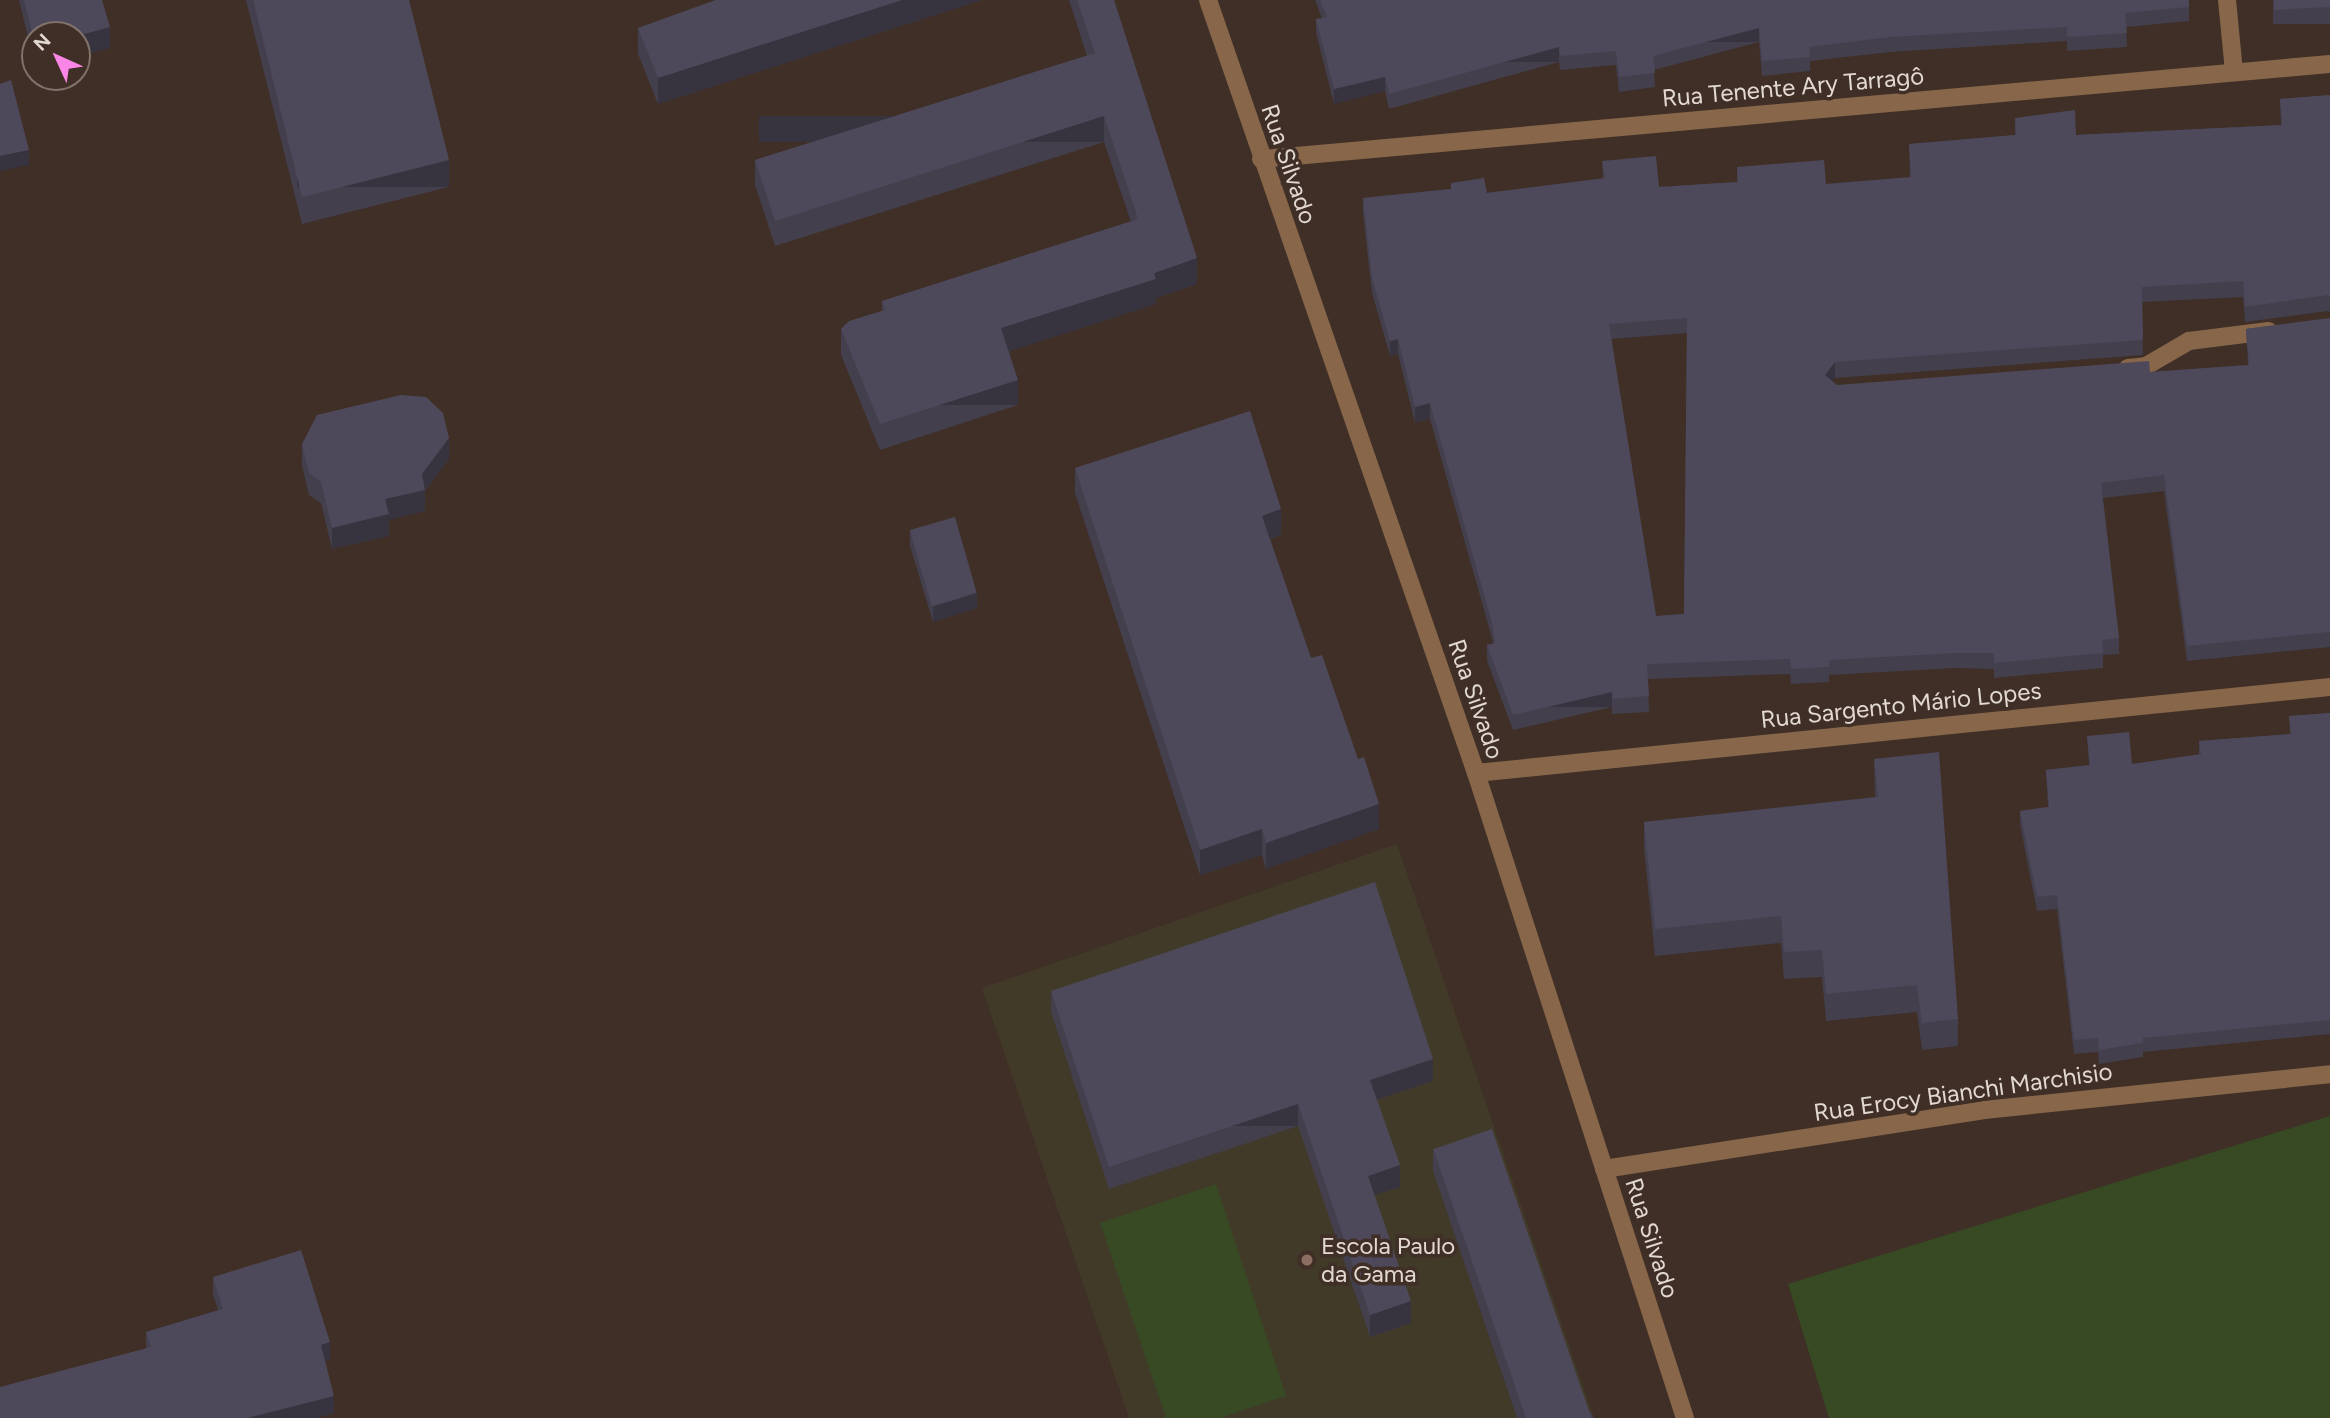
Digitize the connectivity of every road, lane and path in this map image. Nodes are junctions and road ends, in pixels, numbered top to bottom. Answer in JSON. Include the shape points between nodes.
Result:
{"nodes":[{"id":1,"x":1208,"y":0,"type":"edge"},
{"id":2,"x":2227,"y":0,"type":"edge"},
{"id":3,"x":2330,"y":64,"type":"edge"},
{"id":4,"x":2234,"y":72,"type":"junction"},
{"id":5,"x":1261,"y":159,"type":"junction"},
{"id":6,"x":2291,"y":327,"type":"edge"},
{"id":7,"x":2105,"y":369,"type":"edge"},
{"id":8,"x":2330,"y":687,"type":"edge"},
{"id":9,"x":1476,"y":773,"type":"junction"},
{"id":10,"x":2330,"y":1074,"type":"edge"},
{"id":11,"x":1604,"y":1169,"type":"junction"},
{"id":12,"x":1685,"y":1418,"type":"edge"}],
"edges":[{"from":1,"to":5,"type":"street","name":"Rua Silvado"},
{"from":2,"to":4,"type":"street"},
{"from":3,"to":4,"type":"street","name":"Rua Tenente Ary Tarragô"},
{"from":4,"to":5,"type":"street","name":"Rua Tenente Ary Tarragô"},
{"from":5,"to":9,"type":"street","name":"Rua Silvado"},
{"from":6,"to":7,"type":"street","via":[[2189,341],[2146,366]]},
{"from":8,"to":9,"type":"street","name":"Rua Sargento Mário Lopes"},
{"from":9,"to":11,"type":"street","name":"Rua Silvado"},
{"from":10,"to":11,"type":"street","name":"Rua Erocy Bianchi Marchisio","via":[[1984,1110]]},
{"from":11,"to":12,"type":"street","name":"Rua Silvado"}]}
